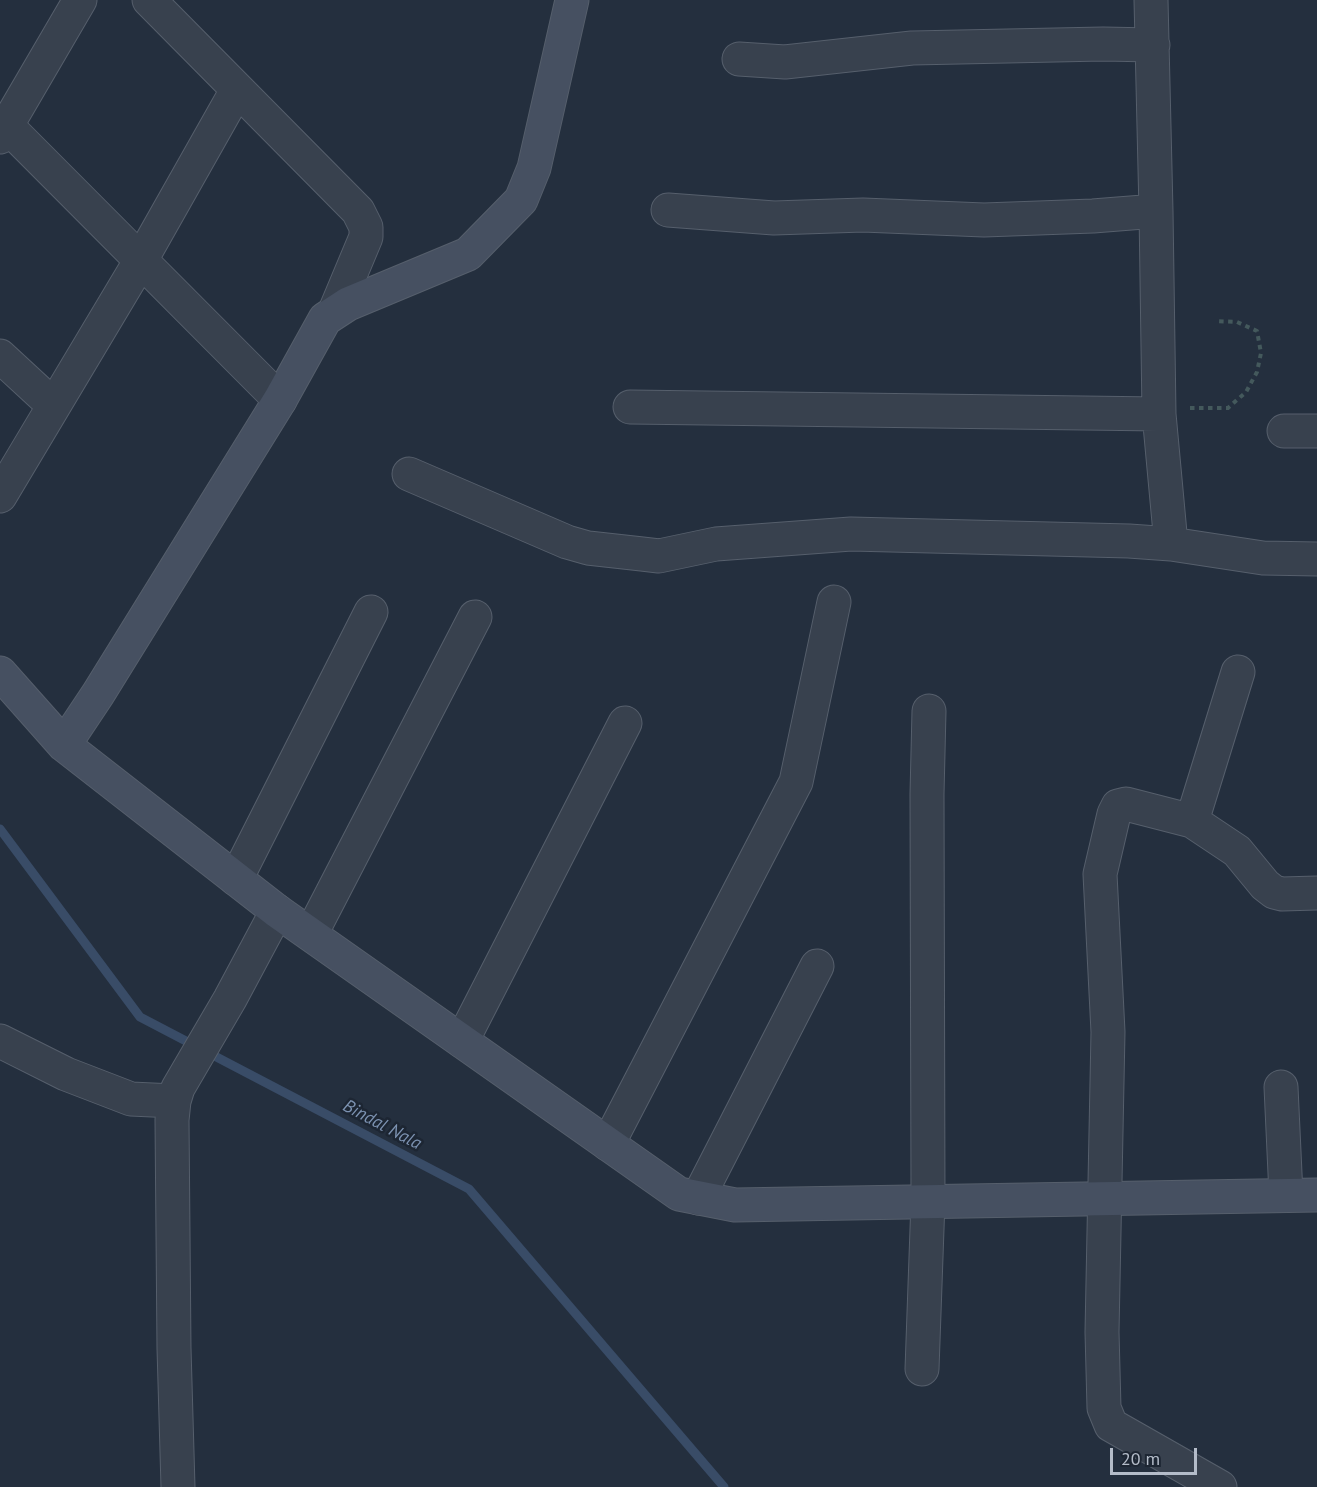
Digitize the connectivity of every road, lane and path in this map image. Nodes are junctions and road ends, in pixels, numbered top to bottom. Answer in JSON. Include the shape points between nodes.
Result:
{"nodes":[{"id":1,"x":80,"y":0,"type":"edge"},
{"id":2,"x":149,"y":0,"type":"edge"},
{"id":3,"x":572,"y":0,"type":"edge"},
{"id":4,"x":1151,"y":0,"type":"edge"},
{"id":5,"x":1153,"y":45,"type":"junction"},
{"id":6,"x":739,"y":59,"type":"dead end"},
{"id":7,"x":237,"y":90,"type":"junction"},
{"id":8,"x":3,"y":131,"type":"edge"},
{"id":9,"x":669,"y":210,"type":"dead end"},
{"id":10,"x":1156,"y":211,"type":"junction"},
{"id":11,"x":141,"y":260,"type":"junction"},
{"id":12,"x":335,"y":311,"type":"junction"},
{"id":13,"x":1215,"y":321,"type":"dead end"},
{"id":14,"x":0,"y":356,"type":"edge"},
{"id":15,"x":280,"y":400,"type":"junction"},
{"id":16,"x":53,"y":405,"type":"junction"},
{"id":17,"x":630,"y":407,"type":"dead end"},
{"id":18,"x":1159,"y":414,"type":"junction"},
{"id":19,"x":1284,"y":431,"type":"dead end"},
{"id":20,"x":1317,"y":431,"type":"edge"},
{"id":21,"x":409,"y":474,"type":"dead end"},
{"id":22,"x":0,"y":496,"type":"edge"},
{"id":23,"x":1171,"y":544,"type":"junction"},
{"id":24,"x":1317,"y":559,"type":"edge"},
{"id":25,"x":834,"y":602,"type":"dead end"},
{"id":26,"x":371,"y":612,"type":"dead end"},
{"id":27,"x":475,"y":617,"type":"dead end"},
{"id":28,"x":1238,"y":672,"type":"dead end"},
{"id":29,"x":0,"y":674,"type":"edge"},
{"id":30,"x":929,"y":711,"type":"dead end"},
{"id":31,"x":626,"y":723,"type":"dead end"},
{"id":32,"x":64,"y":745,"type":"junction"},
{"id":33,"x":1192,"y":821,"type":"junction"},
{"id":34,"x":236,"y":879,"type":"junction"},
{"id":35,"x":1317,"y":893,"type":"edge"},
{"id":36,"x":277,"y":911,"type":"junction"},
{"id":37,"x":311,"y":934,"type":"junction"},
{"id":38,"x":817,"y":966,"type":"dead end"},
{"id":39,"x":0,"y":1041,"type":"edge"},
{"id":40,"x":462,"y":1041,"type":"junction"},
{"id":41,"x":1281,"y":1087,"type":"dead end"},
{"id":42,"x":176,"y":1094,"type":"junction"},
{"id":43,"x":608,"y":1144,"type":"junction"},
{"id":44,"x":1301,"y":1195,"type":"edge"},
{"id":45,"x":698,"y":1198,"type":"junction"},
{"id":46,"x":1105,"y":1198,"type":"junction"},
{"id":47,"x":928,"y":1201,"type":"junction"},
{"id":48,"x":922,"y":1369,"type":"dead end"},
{"id":49,"x":178,"y":1487,"type":"edge"},
{"id":50,"x":1220,"y":1487,"type":"edge"}],
"edges":[{"from":1,"to":8,"type":"street"},
{"from":2,"to":7,"type":"street"},
{"from":3,"to":12,"type":"street","via":[[534,168],[521,200],[468,254]]},
{"from":4,"to":5,"type":"street"},
{"from":5,"to":6,"type":"street","via":[[912,48],[785,62]]},
{"from":5,"to":10,"type":"street"},
{"from":7,"to":11,"type":"street"},
{"from":7,"to":12,"type":"street","via":[[358,211],[366,227],[366,237]]},
{"from":8,"to":11,"type":"street"},
{"from":9,"to":10,"type":"street","via":[[774,218],[863,214],[984,220]]},
{"from":10,"to":18,"type":"street"},
{"from":11,"to":15,"type":"street"},
{"from":11,"to":16,"type":"street"},
{"from":12,"to":15,"type":"street","via":[[326,319]]},
{"from":13,"to":18,"type":"path","via":[[1237,322],[1257,331],[1261,353],[1257,372],[1246,392],[1228,408],[1193,407]]},
{"from":14,"to":16,"type":"street"},
{"from":15,"to":32,"type":"street"},
{"from":16,"to":22,"type":"street"},
{"from":17,"to":18,"type":"street"},
{"from":18,"to":23,"type":"street"},
{"from":19,"to":20,"type":"street"},
{"from":21,"to":23,"type":"street","via":[[567,542],[642,555],[659,556],[716,544],[851,534]]},
{"from":23,"to":24,"type":"street","via":[[1263,558]]},
{"from":25,"to":43,"type":"street","via":[[796,782]]},
{"from":26,"to":34,"type":"street"},
{"from":27,"to":37,"type":"street"},
{"from":28,"to":33,"type":"street"},
{"from":29,"to":32,"type":"street"},
{"from":30,"to":47,"type":"street"},
{"from":31,"to":40,"type":"street"},
{"from":32,"to":34,"type":"street"},
{"from":33,"to":35,"type":"street","via":[[1237,851],[1274,892]]},
{"from":33,"to":46,"type":"street","via":[[1126,804],[1118,806],[1113,814],[1100,874],[1107,1032]]},
{"from":34,"to":36,"type":"street"},
{"from":36,"to":37,"type":"street"},
{"from":36,"to":42,"type":"street"},
{"from":37,"to":40,"type":"street"},
{"from":38,"to":45,"type":"street"},
{"from":39,"to":42,"type":"street","via":[[66,1074],[131,1099]]},
{"from":40,"to":43,"type":"street"},
{"from":41,"to":44,"type":"street"},
{"from":42,"to":49,"type":"street","via":[[172,1120]]},
{"from":43,"to":45,"type":"street","via":[[679,1194]]},
{"from":44,"to":46,"type":"street"},
{"from":45,"to":47,"type":"street","via":[[735,1205]]},
{"from":46,"to":47,"type":"street"},
{"from":46,"to":50,"type":"street","via":[[1102,1332],[1106,1416],[1111,1425]]},
{"from":47,"to":48,"type":"street"}]}
